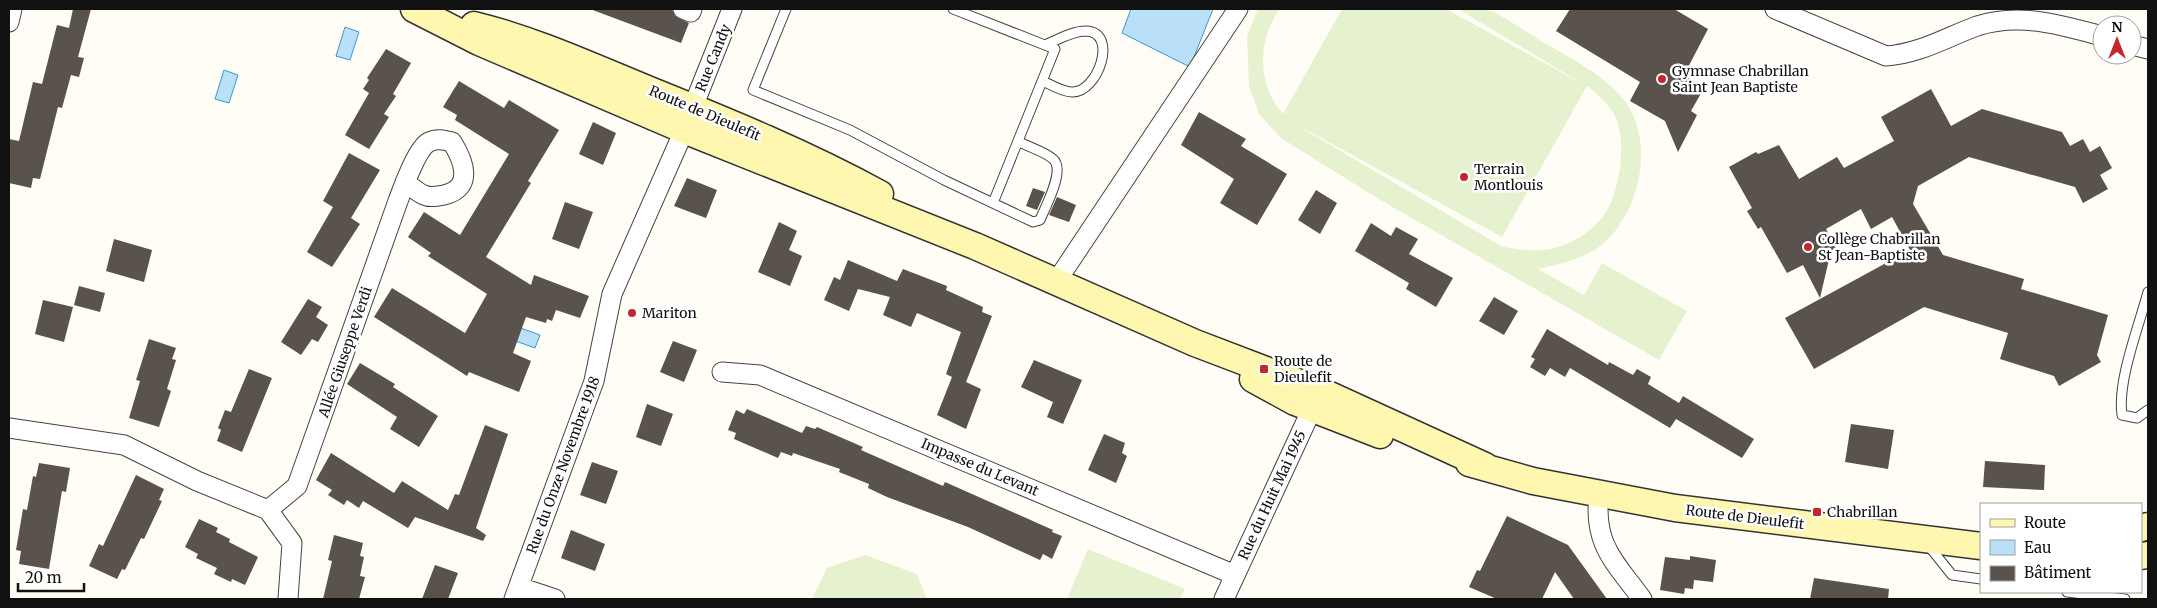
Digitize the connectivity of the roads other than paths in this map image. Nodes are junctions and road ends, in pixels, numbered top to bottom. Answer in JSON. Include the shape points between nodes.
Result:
{"nodes":[{"id":1,"x":12,"y":9,"type":"edge"},
{"id":2,"x":683,"y":9,"type":"edge"},
{"id":3,"x":692,"y":9,"type":"edge"},
{"id":4,"x":732,"y":9,"type":"edge"},
{"id":5,"x":786,"y":9,"type":"edge"},
{"id":6,"x":953,"y":9,"type":"edge"},
{"id":7,"x":1238,"y":9,"type":"edge"},
{"id":8,"x":1775,"y":9,"type":"edge"},
{"id":9,"x":417,"y":10,"type":"edge"},
{"id":10,"x":9,"y":22,"type":"edge"},
{"id":11,"x":2092,"y":33,"type":"edge"},
{"id":12,"x":1045,"y":45,"type":"junction"},
{"id":13,"x":1043,"y":81,"type":"junction"},
{"id":14,"x":688,"y":118,"type":"junction"},
{"id":15,"x":1018,"y":141,"type":"junction"},
{"id":16,"x":405,"y":182,"type":"dead end"},
{"id":17,"x":993,"y":203,"type":"junction"},
{"id":18,"x":975,"y":246,"type":"junction"},
{"id":19,"x":1056,"y":282,"type":"junction"},
{"id":20,"x":2148,"y":292,"type":"edge"},
{"id":21,"x":722,"y":372,"type":"dead end"},
{"id":22,"x":1317,"y":400,"type":"junction"},
{"id":23,"x":2148,"y":410,"type":"edge"},
{"id":24,"x":9,"y":428,"type":"edge"},
{"id":25,"x":1599,"y":494,"type":"junction"},
{"id":26,"x":268,"y":510,"type":"junction"},
{"id":27,"x":1980,"y":529,"type":"edge"},
{"id":28,"x":1923,"y":539,"type":"junction"},
{"id":29,"x":1980,"y":546,"type":"edge"},
{"id":30,"x":1235,"y":575,"type":"junction"},
{"id":31,"x":1980,"y":580,"type":"edge"},
{"id":32,"x":516,"y":593,"type":"edge"},
{"id":33,"x":2082,"y":596,"type":"edge"},
{"id":34,"x":288,"y":599,"type":"edge"},
{"id":35,"x":555,"y":599,"type":"edge"},
{"id":36,"x":1224,"y":599,"type":"edge"},
{"id":37,"x":1642,"y":599,"type":"edge"},
{"id":38,"x":2125,"y":599,"type":"edge"}],
"edges":[{"from":1,"to":10,"type":"street"},
{"from":2,"to":3,"type":"street","via":[[691,12]]},
{"from":4,"to":14,"type":"street","name":"Rue Candy"},
{"from":5,"to":17,"type":"lane","via":[[753,90],[850,130]]},
{"from":6,"to":12,"type":"lane"},
{"from":7,"to":19,"type":"street"},
{"from":8,"to":11,"type":"street","via":[[1886,56],[1903,55],[1977,26],[2006,20],[2054,22]]},
{"from":9,"to":14,"type":"main road","name":"Route de Dieulefit","via":[[537,68]]},
{"from":9,"to":14,"type":"main road","name":"Route de Dieulefit","via":[[491,29],[559,52]]},
{"from":12,"to":13,"type":"lane","via":[[1055,49]]},
{"from":12,"to":13,"type":"lane","via":[[1086,31],[1096,34],[1103,47],[1094,79],[1082,90],[1072,92]]},
{"from":13,"to":15,"type":"lane"},
{"from":14,"to":18,"type":"main road","name":"Route de Dieulefit","via":[[835,170]]},
{"from":14,"to":18,"type":"main road","name":"Route de Dieulefit","via":[[706,127],[725,148]]},
{"from":14,"to":32,"type":"street","name":"Rue du Onze Novembre 1918","via":[[612,294],[594,381]]},
{"from":15,"to":17,"type":"lane"},
{"from":15,"to":17,"type":"lane","via":[[1053,159],[1057,166],[1056,179],[1040,220],[1033,222]]},
{"from":16,"to":26,"type":"street","name":"Allée Giuseppe Verdi","via":[[297,486]]},
{"from":18,"to":19,"type":"main road","name":"Route de Dieulefit"},
{"from":19,"to":22,"type":"main road","name":"Route de Dieulefit"},
{"from":20,"to":23,"type":"lane","via":[[2120,402],[2122,415],[2137,418]]},
{"from":21,"to":30,"type":"street","name":"Impasse du Levant","via":[[760,374]]},
{"from":22,"to":25,"type":"main road","name":"Route de Dieulefit","via":[[1485,466],[1533,481]]},
{"from":22,"to":30,"type":"street","name":"Rue du Huit Mai 1945"},
{"from":24,"to":26,"type":"street","via":[[124,446]]},
{"from":25,"to":27,"type":"main road","name":"Route de Dieulefit","via":[[1728,503]]},
{"from":25,"to":28,"type":"main road","name":"Route de Dieulefit","via":[[1685,509]]},
{"from":25,"to":37,"type":"street","via":[[1599,532],[1606,549]]},
{"from":26,"to":34,"type":"street","via":[[292,543]]},
{"from":28,"to":29,"type":"main road","name":"Route de Dieulefit"},
{"from":28,"to":31,"type":"lane","via":[[1952,574]]},
{"from":30,"to":36,"type":"street","name":"Rue du Huit Mai 1945"},
{"from":32,"to":35,"type":"street"},
{"from":33,"to":38,"type":"lane"}]}
